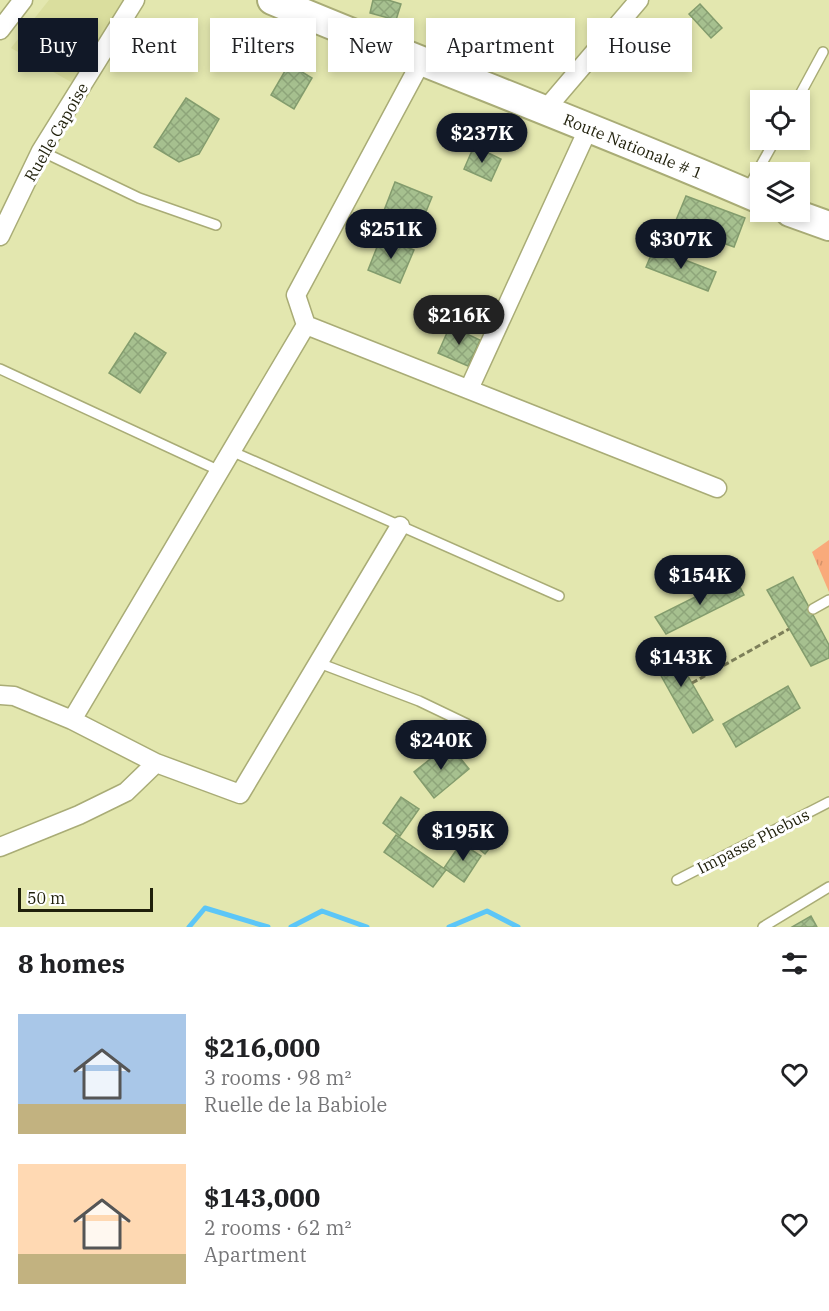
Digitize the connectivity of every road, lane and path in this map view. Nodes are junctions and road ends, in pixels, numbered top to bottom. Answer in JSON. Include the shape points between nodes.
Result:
{"nodes":[{"id":1,"x":23,"y":0,"type":"edge"},
{"id":2,"x":135,"y":0,"type":"edge"},
{"id":3,"x":272,"y":0,"type":"edge"},
{"id":4,"x":639,"y":0,"type":"edge"},
{"id":5,"x":0,"y":30,"type":"edge"},
{"id":6,"x":823,"y":52,"type":"dead end"},
{"id":7,"x":421,"y":62,"type":"junction"},
{"id":8,"x":802,"y":90,"type":"edge"},
{"id":9,"x":545,"y":110,"type":"junction"},
{"id":10,"x":589,"y":127,"type":"junction"},
{"id":11,"x":41,"y":151,"type":"junction"},
{"id":12,"x":750,"y":195,"type":"edge"},
{"id":13,"x":810,"y":219,"type":"edge"},
{"id":14,"x":216,"y":225,"type":"dead end"},
{"id":15,"x":829,"y":226,"type":"edge"},
{"id":16,"x":0,"y":236,"type":"edge"},
{"id":17,"x":306,"y":325,"type":"junction"},
{"id":18,"x":0,"y":369,"type":"edge"},
{"id":19,"x":469,"y":389,"type":"junction"},
{"id":20,"x":231,"y":451,"type":"junction"},
{"id":21,"x":220,"y":471,"type":"junction"},
{"id":22,"x":717,"y":488,"type":"dead end"},
{"id":23,"x":400,"y":526,"type":"junction"},
{"id":24,"x":559,"y":596,"type":"dead end"},
{"id":25,"x":829,"y":600,"type":"edge"},
{"id":26,"x":813,"y":609,"type":"dead end"},
{"id":27,"x":789,"y":629,"type":"dead end"},
{"id":28,"x":319,"y":663,"type":"junction"},
{"id":29,"x":692,"y":683,"type":"dead end"},
{"id":30,"x":0,"y":695,"type":"edge"},
{"id":31,"x":72,"y":720,"type":"junction"},
{"id":32,"x":467,"y":724,"type":"dead end"},
{"id":33,"x":156,"y":763,"type":"junction"},
{"id":34,"x":829,"y":801,"type":"edge"},
{"id":35,"x":0,"y":847,"type":"edge"},
{"id":36,"x":677,"y":880,"type":"dead end"},
{"id":37,"x":829,"y":888,"type":"edge"},
{"id":38,"x":763,"y":927,"type":"edge"}],
"edges":[{"from":1,"to":5,"type":"street"},
{"from":2,"to":11,"type":"street","name":"Ruelle Capoise"},
{"from":3,"to":7,"type":"main road","name":"Route Nationale # 1"},
{"from":4,"to":9,"type":"street"},
{"from":6,"to":8,"type":"lane"},
{"from":7,"to":9,"type":"main road","name":"Route Nationale # 1"},
{"from":7,"to":17,"type":"street","via":[[296,295]]},
{"from":9,"to":10,"type":"main road","name":"Route Nationale # 1"},
{"from":10,"to":12,"type":"main road","name":"Route Nationale # 1"},
{"from":10,"to":19,"type":"street"},
{"from":11,"to":14,"type":"lane","via":[[139,198]]},
{"from":11,"to":16,"type":"street","name":"Ruelle Capoise"},
{"from":13,"to":15,"type":"main road"},
{"from":17,"to":19,"type":"street"},
{"from":17,"to":20,"type":"street"},
{"from":18,"to":21,"type":"lane"},
{"from":19,"to":22,"type":"street"},
{"from":20,"to":21,"type":"street"},
{"from":20,"to":23,"type":"lane"},
{"from":21,"to":31,"type":"street"},
{"from":23,"to":24,"type":"lane"},
{"from":23,"to":28,"type":"street"},
{"from":25,"to":26,"type":"lane"},
{"from":27,"to":29,"type":"path"},
{"from":28,"to":32,"type":"lane","via":[[419,700]]},
{"from":28,"to":33,"type":"street","via":[[240,794]]},
{"from":30,"to":31,"type":"street","via":[[14,696]]},
{"from":31,"to":33,"type":"street"},
{"from":33,"to":35,"type":"street","via":[[126,792]]},
{"from":34,"to":36,"type":"lane","name":"Impasse Phebus"},
{"from":37,"to":38,"type":"lane"}]}
